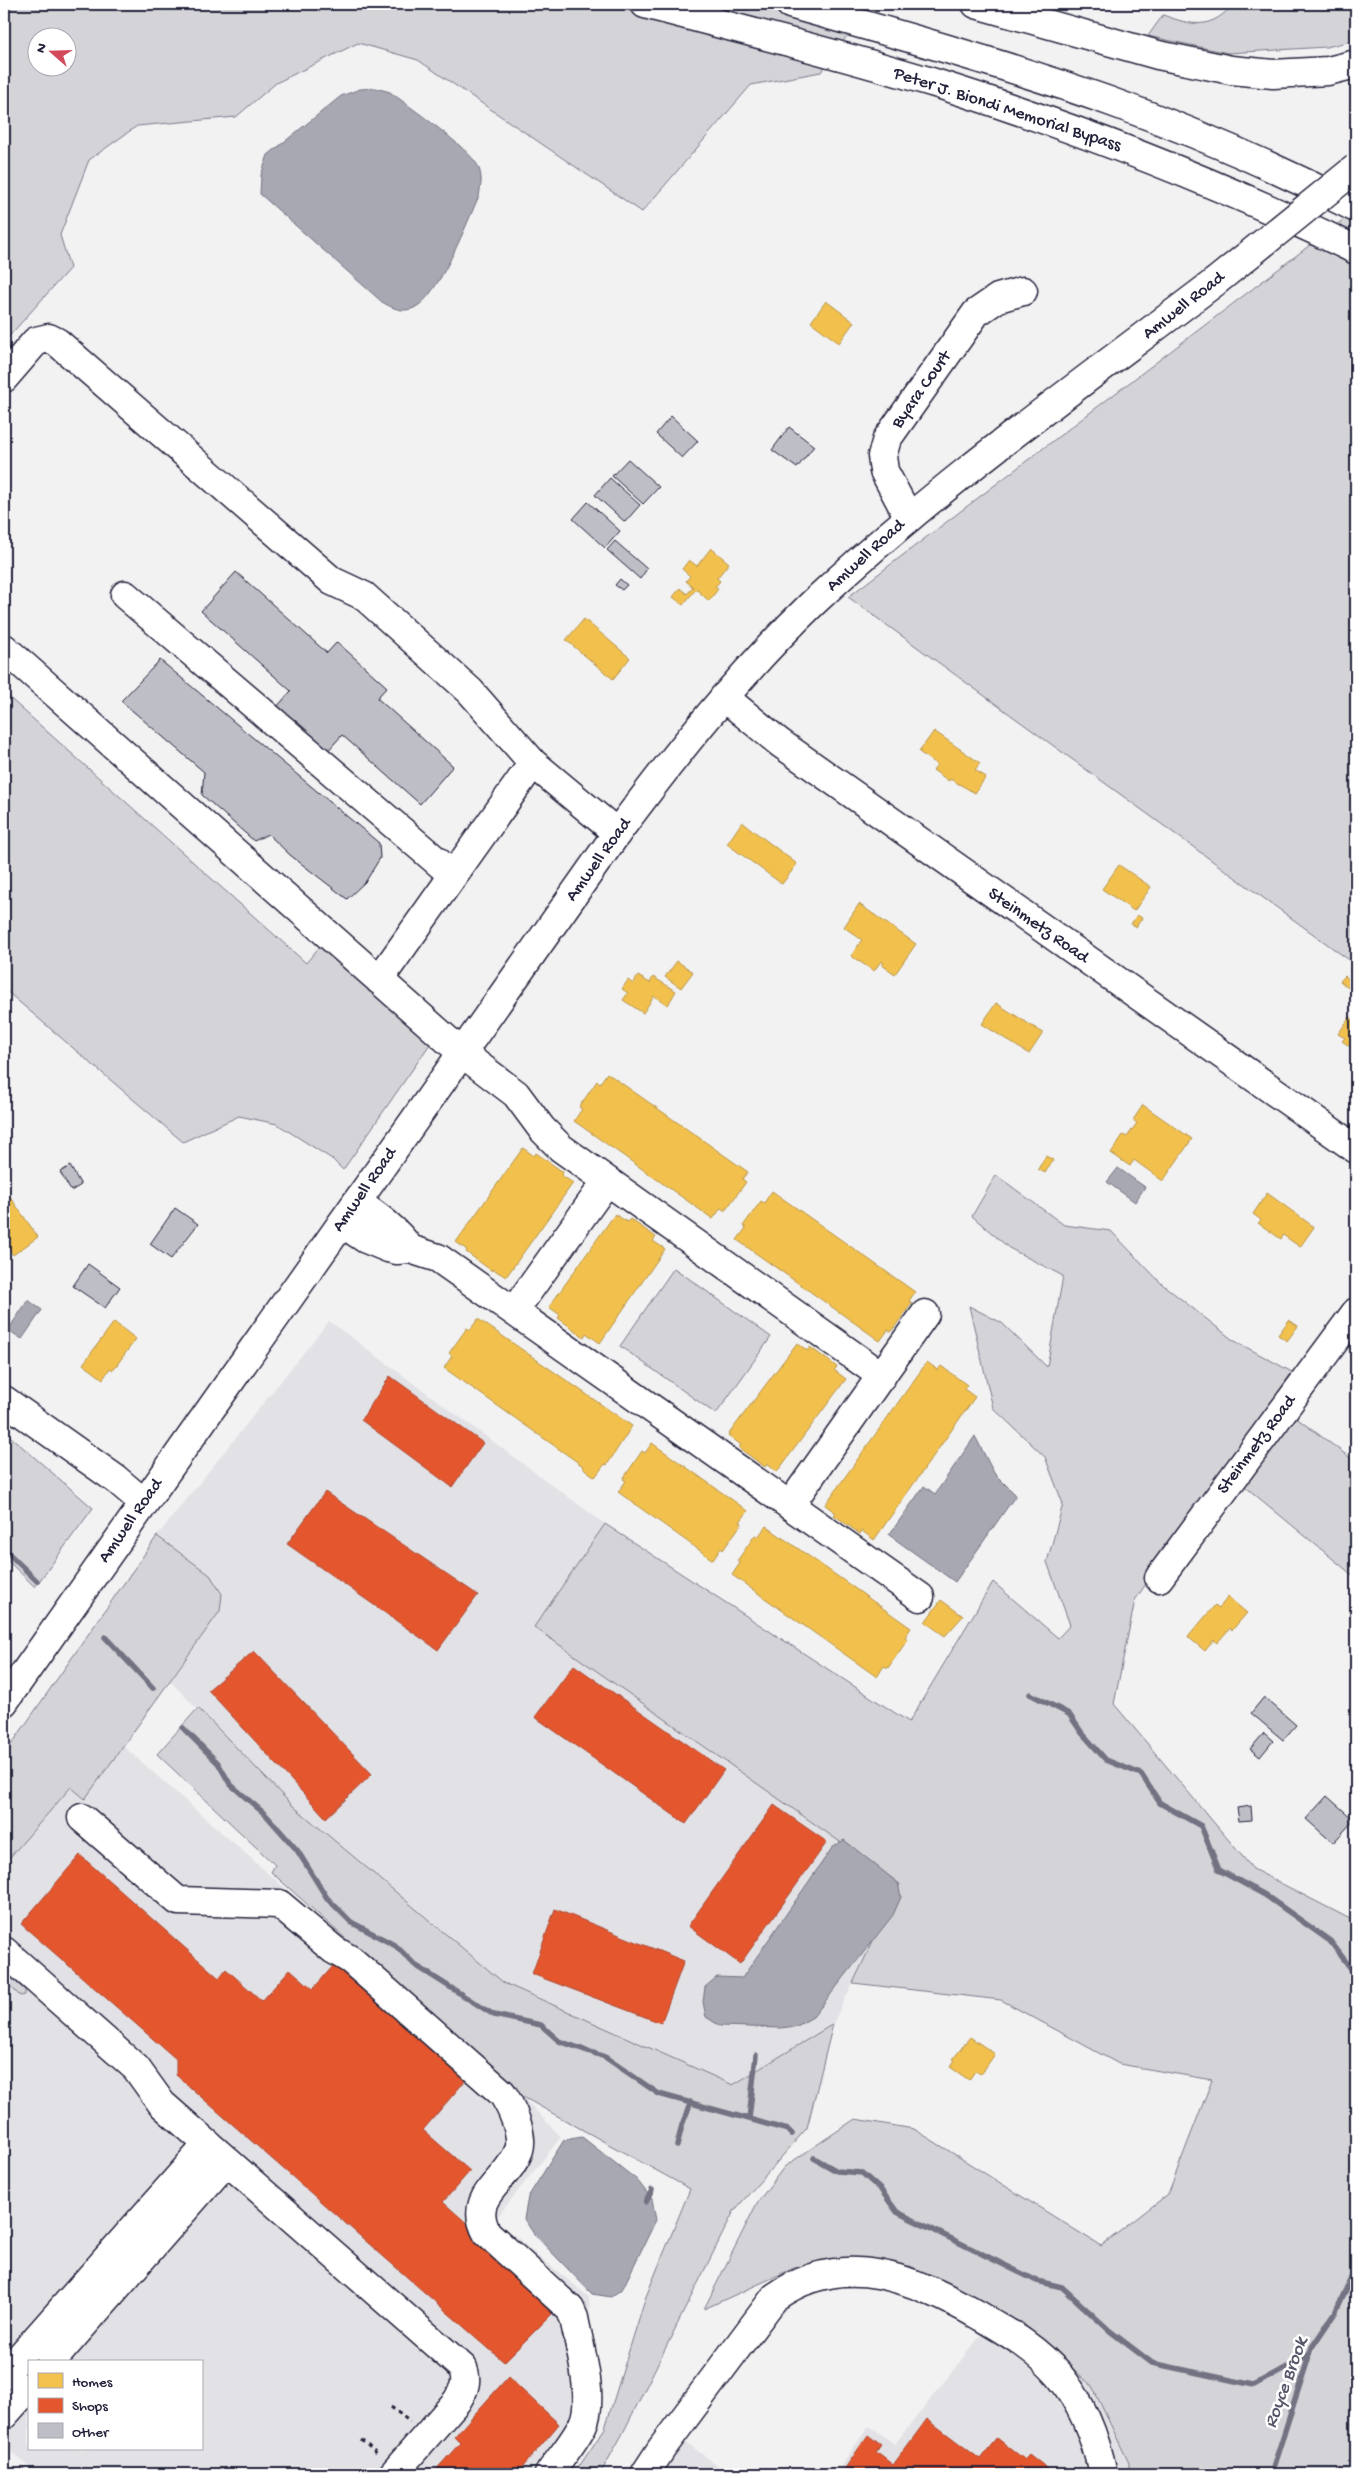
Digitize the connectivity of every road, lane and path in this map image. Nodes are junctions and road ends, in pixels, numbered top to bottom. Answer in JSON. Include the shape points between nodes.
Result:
{"nodes":[{"id":1,"x":645,"y":4,"type":"edge"},
{"id":2,"x":790,"y":4,"type":"edge"},
{"id":3,"x":976,"y":4,"type":"edge"},
{"id":4,"x":1356,"y":64,"type":"edge"},
{"id":5,"x":1356,"y":168,"type":"edge"},
{"id":6,"x":1356,"y":208,"type":"edge"},
{"id":7,"x":1356,"y":250,"type":"edge"},
{"id":8,"x":1023,"y":291,"type":"dead end"},
{"id":9,"x":4,"y":378,"type":"edge"},
{"id":10,"x":908,"y":518,"type":"junction"},
{"id":11,"x":125,"y":595,"type":"dead end"},
{"id":12,"x":4,"y":648,"type":"edge"},
{"id":13,"x":724,"y":697,"type":"junction"},
{"id":14,"x":533,"y":763,"type":"junction"},
{"id":15,"x":617,"y":834,"type":"junction"},
{"id":16,"x":453,"y":875,"type":"junction"},
{"id":17,"x":379,"y":980,"type":"junction"},
{"id":18,"x":462,"y":1053,"type":"junction"},
{"id":19,"x":1356,"y":1149,"type":"edge"},
{"id":20,"x":607,"y":1181,"type":"junction"},
{"id":21,"x":349,"y":1212,"type":"junction"},
{"id":22,"x":514,"y":1311,"type":"junction"},
{"id":23,"x":1356,"y":1312,"type":"edge"},
{"id":24,"x":925,"y":1314,"type":"dead end"},
{"id":25,"x":882,"y":1376,"type":"junction"},
{"id":26,"x":4,"y":1400,"type":"edge"},
{"id":27,"x":143,"y":1502,"type":"junction"},
{"id":28,"x":790,"y":1505,"type":"junction"},
{"id":29,"x":1159,"y":1578,"type":"dead end"},
{"id":30,"x":920,"y":1597,"type":"dead end"},
{"id":31,"x":4,"y":1702,"type":"edge"},
{"id":32,"x":82,"y":1818,"type":"dead end"},
{"id":33,"x":4,"y":1951,"type":"edge"},
{"id":34,"x":218,"y":2152,"type":"junction"},
{"id":35,"x":53,"y":2360,"type":"edge"},
{"id":36,"x":4,"y":2375,"type":"edge"},
{"id":37,"x":28,"y":2388,"type":"edge"},
{"id":38,"x":391,"y":2407,"type":"dead end"},
{"id":39,"x":4,"y":2415,"type":"edge"},
{"id":40,"x":412,"y":2424,"type":"dead end"},
{"id":41,"x":361,"y":2440,"type":"dead end"},
{"id":42,"x":387,"y":2465,"type":"edge"},
{"id":43,"x":549,"y":2474,"type":"edge"},
{"id":44,"x":645,"y":2474,"type":"edge"},
{"id":45,"x":1103,"y":2474,"type":"edge"}],
"edges":[{"from":1,"to":7,"type":"main road","name":"Peter J. Biondi Memorial Bypass","via":[[937,84],[1056,124],[1230,193]]},
{"from":2,"to":6,"type":"main road","via":[[1015,69],[1112,102],[1309,184]]},
{"from":3,"to":4,"type":"main road","via":[[1158,55],[1231,70],[1274,74],[1328,70]]},
{"from":5,"to":10,"type":"main road","name":"Amwell Road","bridge":true,"via":[[1215,282]]},
{"from":8,"to":10,"type":"main road","name":"Byara Court","via":[[998,298],[976,313],[887,439],[882,456],[884,471]]},
{"from":9,"to":14,"type":"main road","via":[[36,341],[49,338],[57,342],[332,581],[364,596],[470,691]]},
{"from":10,"to":13,"type":"main road","name":"Amwell Road","via":[[813,603]]},
{"from":11,"to":16,"type":"main road"},
{"from":12,"to":17,"type":"main road"},
{"from":13,"to":15,"type":"main road","name":"Amwell Road"},
{"from":13,"to":19,"type":"main road","name":"Steinmetz Road","via":[[780,743]]},
{"from":14,"to":15,"type":"main road"},
{"from":14,"to":16,"type":"main road"},
{"from":15,"to":18,"type":"main road","name":"Amwell Road"},
{"from":16,"to":17,"type":"main road"},
{"from":17,"to":18,"type":"main road"},
{"from":18,"to":20,"type":"main road","via":[[516,1094],[561,1148]]},
{"from":18,"to":21,"type":"main road","name":"Amwell Road"},
{"from":20,"to":22,"type":"main road"},
{"from":20,"to":25,"type":"main road"},
{"from":21,"to":22,"type":"main road","via":[[386,1222],[410,1250],[438,1258]]},
{"from":21,"to":27,"type":"main road","name":"Amwell Road"},
{"from":22,"to":28,"type":"main road"},
{"from":23,"to":29,"type":"main road","name":"Steinmetz Road"},
{"from":24,"to":25,"type":"main road"},
{"from":25,"to":28,"type":"main road"},
{"from":26,"to":27,"type":"main road"},
{"from":27,"to":31,"type":"main road","name":"Amwell Road"},
{"from":28,"to":30,"type":"main road"},
{"from":32,"to":43,"type":"main road","via":[[178,1901],[279,1904],[334,1950],[351,1960],[502,2092],[509,2104],[520,2142],[518,2152],[484,2200],[481,2222],[487,2234],[570,2309],[586,2390],[587,2412],[583,2424]]},
{"from":33,"to":34,"type":"main road","via":[[136,2068],[162,2104]]},
{"from":34,"to":35,"type":"main road"},
{"from":34,"to":36,"type":"main road"},
{"from":34,"to":42,"type":"main road","via":[[463,2368],[466,2383],[457,2401]]},
{"from":37,"to":39,"type":"main road"},
{"from":38,"to":40,"type":"path"},
{"from":41,"to":42,"type":"path"},
{"from":44,"to":45,"type":"main road","via":[[775,2297],[807,2280],[859,2272],[903,2279],[941,2294],[1040,2355],[1078,2403],[1091,2431]]}]}
